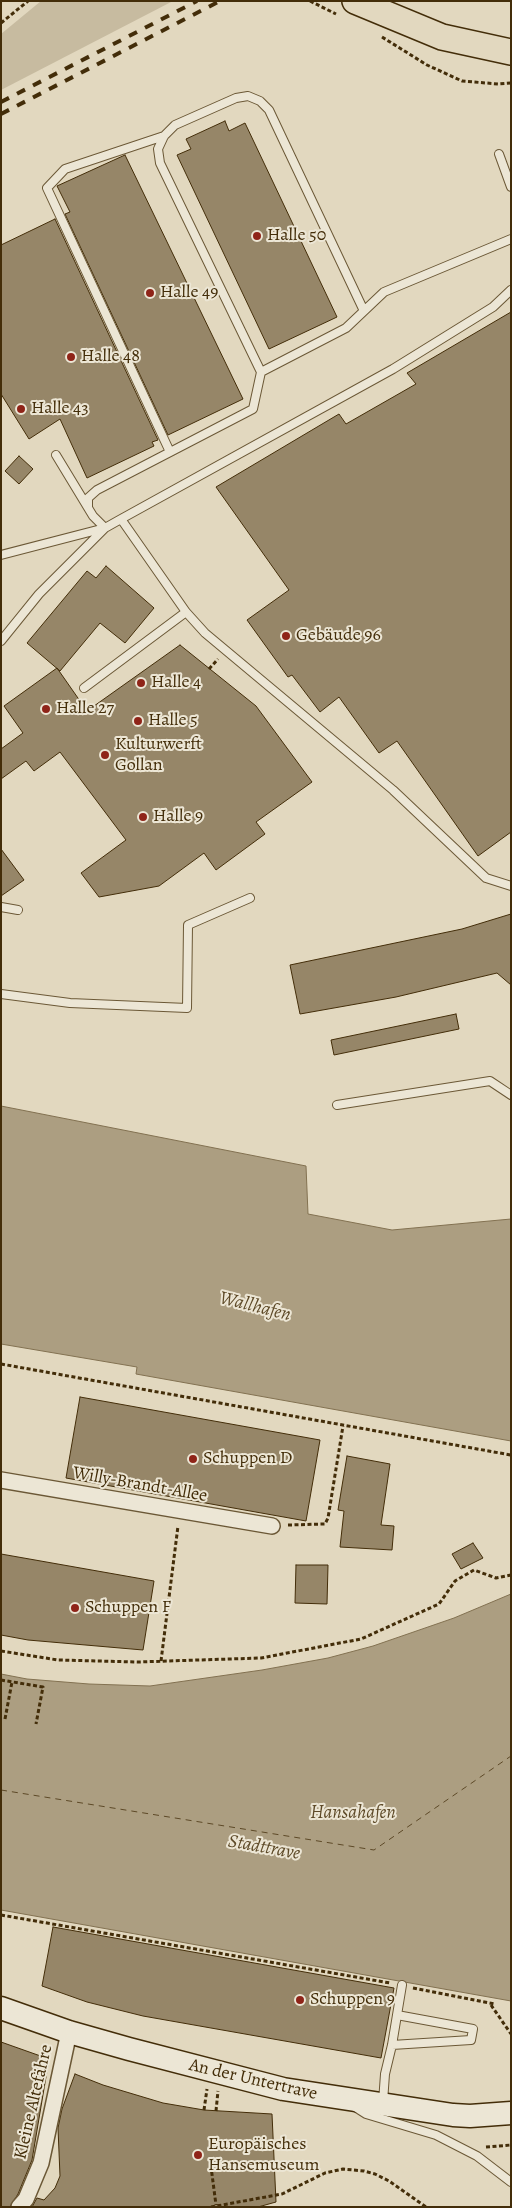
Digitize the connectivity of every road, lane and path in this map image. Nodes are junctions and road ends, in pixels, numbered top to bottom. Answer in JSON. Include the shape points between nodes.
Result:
{"nodes":[{"id":1,"x":28,"y":1,"type":"edge"},
{"id":2,"x":310,"y":1,"type":"edge"},
{"id":3,"x":346,"y":8,"type":"edge"},
{"id":4,"x":1,"y":23,"type":"edge"},
{"id":5,"x":379,"y":36,"type":"dead end"},
{"id":6,"x":511,"y":52,"type":"edge"},
{"id":7,"x":511,"y":83,"type":"edge"},
{"id":8,"x":164,"y":136,"type":"junction"},
{"id":9,"x":499,"y":154,"type":"dead end"},
{"id":10,"x":511,"y":187,"type":"edge"},
{"id":11,"x":511,"y":239,"type":"edge"},
{"id":12,"x":511,"y":290,"type":"edge"},
{"id":13,"x":364,"y":311,"type":"junction"},
{"id":14,"x":261,"y":372,"type":"junction"},
{"id":15,"x":170,"y":452,"type":"junction"},
{"id":16,"x":56,"y":455,"type":"dead end"},
{"id":17,"x":88,"y":507,"type":"junction"},
{"id":18,"x":121,"y":519,"type":"junction"},
{"id":19,"x":105,"y":528,"type":"junction"},
{"id":20,"x":1,"y":555,"type":"edge"},
{"id":21,"x":186,"y":612,"type":"junction"},
{"id":22,"x":1,"y":641,"type":"edge"},
{"id":23,"x":84,"y":688,"type":"dead end"},
{"id":24,"x":511,"y":886,"type":"edge"},
{"id":25,"x":250,"y":898,"type":"dead end"},
{"id":26,"x":1,"y":907,"type":"edge"},
{"id":27,"x":18,"y":910,"type":"dead end"},
{"id":28,"x":1,"y":994,"type":"edge"},
{"id":29,"x":511,"y":1095,"type":"edge"},
{"id":30,"x":337,"y":1105,"type":"dead end"},
{"id":31,"x":1,"y":1364,"type":"edge"},
{"id":32,"x":343,"y":1426,"type":"junction"},
{"id":33,"x":511,"y":1454,"type":"edge"},
{"id":34,"x":1,"y":1480,"type":"edge"},
{"id":35,"x":179,"y":1511,"type":"junction"},
{"id":36,"x":272,"y":1526,"type":"joint"},
{"id":37,"x":511,"y":1575,"type":"edge"},
{"id":38,"x":1,"y":1651,"type":"edge"},
{"id":39,"x":161,"y":1662,"type":"junction"},
{"id":40,"x":1,"y":1680,"type":"edge"},
{"id":41,"x":12,"y":1682,"type":"junction"},
{"id":42,"x":5,"y":1719,"type":"dead end"},
{"id":43,"x":36,"y":1724,"type":"dead end"},
{"id":44,"x":1,"y":1915,"type":"edge"},
{"id":45,"x":402,"y":1986,"type":"junction"},
{"id":46,"x":1,"y":2008,"type":"edge"},
{"id":47,"x":397,"y":2015,"type":"junction"},
{"id":48,"x":69,"y":2032,"type":"junction"},
{"id":49,"x":511,"y":2034,"type":"edge"},
{"id":50,"x":392,"y":2045,"type":"junction"},
{"id":51,"x":343,"y":2099,"type":"junction"},
{"id":52,"x":383,"y":2104,"type":"junction"},
{"id":53,"x":511,"y":2113,"type":"edge"},
{"id":54,"x":509,"y":2146,"type":"edge"},
{"id":55,"x":511,"y":2149,"type":"edge"},
{"id":56,"x":477,"y":2156,"type":"junction"},
{"id":57,"x":210,"y":2160,"type":"dead end"},
{"id":58,"x":511,"y":2182,"type":"edge"},
{"id":59,"x":216,"y":2205,"type":"junction"},
{"id":60,"x":18,"y":2207,"type":"edge"},
{"id":61,"x":211,"y":2207,"type":"edge"},
{"id":62,"x":426,"y":2207,"type":"edge"}],
"edges":[{"from":1,"to":4,"type":"path"},
{"from":2,"to":3,"type":"path"},
{"from":3,"to":6,"type":"main road","via":[[442,37]]},
{"from":5,"to":7,"type":"path","via":[[427,65],[462,81]]},
{"from":8,"to":13,"type":"lane","via":[[175,125],[236,98],[248,96],[260,101],[268,110]]},
{"from":8,"to":14,"type":"lane","via":[[158,149],[160,163]]},
{"from":8,"to":15,"type":"lane","via":[[65,169],[47,188]]},
{"from":9,"to":10,"type":"lane"},
{"from":11,"to":13,"type":"lane","via":[[384,292]]},
{"from":12,"to":18,"type":"lane","via":[[493,307],[393,369]]},
{"from":13,"to":14,"type":"lane","via":[[346,328]]},
{"from":14,"to":15,"type":"lane","via":[[253,409]]},
{"from":15,"to":17,"type":"lane","via":[[97,490],[88,498]]},
{"from":16,"to":17,"type":"lane"},
{"from":17,"to":19,"type":"lane","via":[[92,516]]},
{"from":18,"to":19,"type":"lane"},
{"from":18,"to":21,"type":"lane"},
{"from":19,"to":20,"type":"lane"},
{"from":19,"to":22,"type":"lane","via":[[38,594]]},
{"from":21,"to":23,"type":"lane"},
{"from":21,"to":24,"type":"lane","via":[[225,651],[393,790],[486,878]]},
{"from":25,"to":28,"type":"lane","via":[[188,925],[187,1008],[70,1003]]},
{"from":26,"to":27,"type":"lane"},
{"from":29,"to":30,"type":"lane","via":[[490,1080]]},
{"from":31,"to":32,"type":"path"},
{"from":32,"to":33,"type":"path"},
{"from":32,"to":36,"type":"path","via":[[325,1524]]},
{"from":34,"to":35,"type":"street","name":"Willy-Brandt-Allee"},
{"from":35,"to":36,"type":"street","name":"Willy-Brandt-Allee"},
{"from":35,"to":39,"type":"path"},
{"from":37,"to":39,"type":"path","via":[[496,1578],[474,1570],[455,1581],[439,1604],[361,1639],[261,1658]]},
{"from":38,"to":39,"type":"path","via":[[58,1660]]},
{"from":40,"to":41,"type":"path"},
{"from":41,"to":42,"type":"path"},
{"from":41,"to":43,"type":"path","via":[[43,1687]]},
{"from":44,"to":45,"type":"path"},
{"from":45,"to":47,"type":"lane"},
{"from":45,"to":49,"type":"path","via":[[493,2004]]},
{"from":46,"to":48,"type":"main road","name":"An der Untertrave"},
{"from":47,"to":50,"type":"lane"},
{"from":47,"to":50,"type":"lane","via":[[473,2029],[471,2040]]},
{"from":48,"to":51,"type":"main road","name":"An der Untertrave","via":[[283,2089]]},
{"from":48,"to":60,"type":"street","name":"Kleine Altefähre","via":[[41,2163],[26,2198]]},
{"from":50,"to":52,"type":"lane","via":[[385,2074]]},
{"from":51,"to":52,"type":"main road","name":"An der Untertrave"},
{"from":51,"to":56,"type":"lane","via":[[366,2114],[429,2129]]},
{"from":52,"to":53,"type":"main road","name":"An der Untertrave","via":[[470,2116]]},
{"from":54,"to":55,"type":"path"},
{"from":54,"to":56,"type":"path","via":[[486,2148]]},
{"from":56,"to":58,"type":"lane"},
{"from":57,"to":59,"type":"path"},
{"from":59,"to":61,"type":"path"},
{"from":59,"to":62,"type":"path","via":[[282,2194],[325,2173],[343,2169],[375,2174]]}]}
